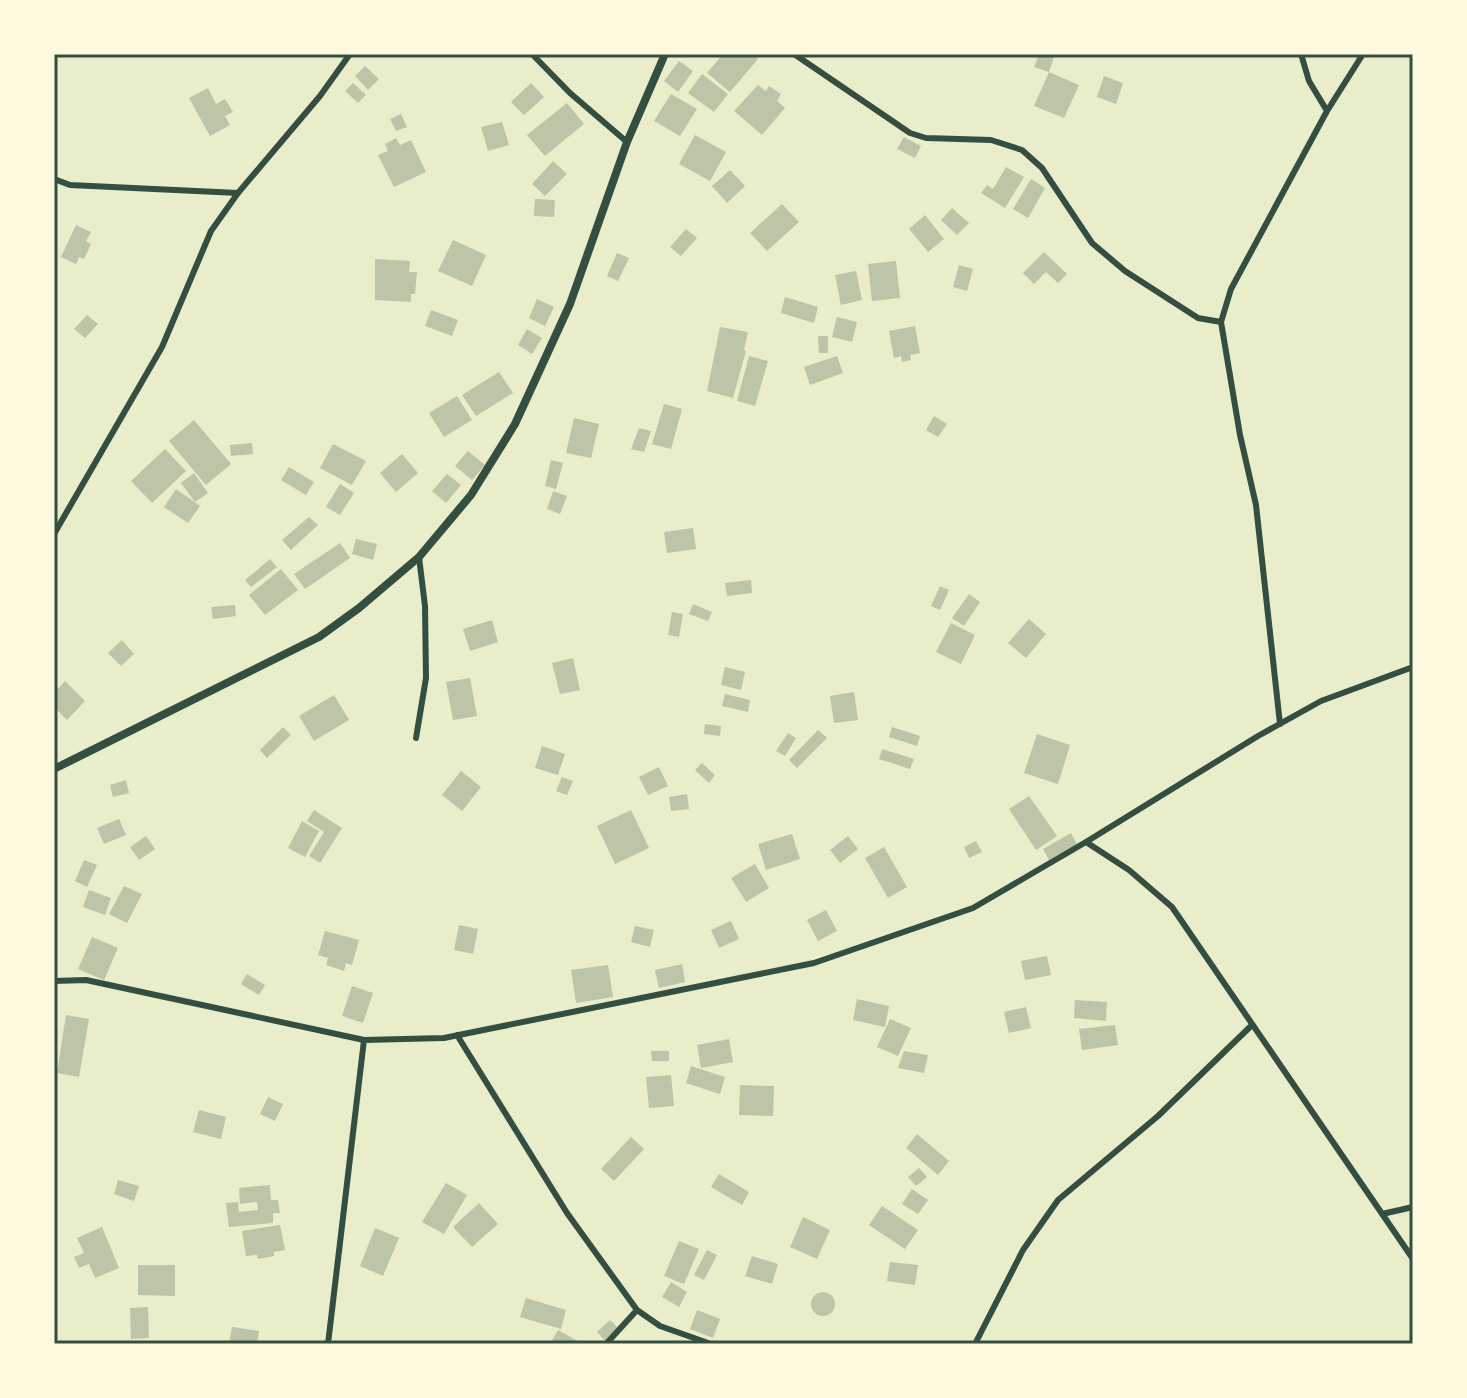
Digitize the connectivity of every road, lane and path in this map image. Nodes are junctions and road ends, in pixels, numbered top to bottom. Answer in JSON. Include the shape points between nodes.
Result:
{"nodes":[{"id":1,"x":350,"y":54,"type":"edge"},
{"id":2,"x":532,"y":54,"type":"edge"},
{"id":3,"x":665,"y":54,"type":"edge"},
{"id":4,"x":794,"y":54,"type":"edge"},
{"id":5,"x":1301,"y":54,"type":"edge"},
{"id":6,"x":1363,"y":54,"type":"edge"},
{"id":7,"x":1327,"y":111,"type":"junction"},
{"id":8,"x":627,"y":142,"type":"junction"},
{"id":9,"x":54,"y":179,"type":"edge"},
{"id":10,"x":238,"y":193,"type":"junction"},
{"id":11,"x":1221,"y":322,"type":"junction"},
{"id":12,"x":54,"y":534,"type":"edge"},
{"id":13,"x":419,"y":557,"type":"junction"},
{"id":14,"x":1413,"y":667,"type":"edge"},
{"id":15,"x":1280,"y":724,"type":"junction"},
{"id":16,"x":416,"y":738,"type":"dead end"},
{"id":17,"x":54,"y":769,"type":"edge"},
{"id":18,"x":1086,"y":842,"type":"junction"},
{"id":19,"x":54,"y":981,"type":"edge"},
{"id":20,"x":1252,"y":1025,"type":"junction"},
{"id":21,"x":457,"y":1035,"type":"junction"},
{"id":22,"x":364,"y":1040,"type":"junction"},
{"id":23,"x":1413,"y":1207,"type":"edge"},
{"id":24,"x":1382,"y":1214,"type":"junction"},
{"id":25,"x":1413,"y":1259,"type":"edge"},
{"id":26,"x":637,"y":1310,"type":"junction"},
{"id":27,"x":328,"y":1344,"type":"edge"},
{"id":28,"x":606,"y":1344,"type":"edge"},
{"id":29,"x":711,"y":1344,"type":"edge"},
{"id":30,"x":975,"y":1344,"type":"edge"}],
"edges":[{"from":1,"to":10,"type":"street"},
{"from":2,"to":8,"type":"street"},
{"from":3,"to":8,"type":"street"},
{"from":4,"to":11,"type":"street","via":[[910,133],[991,140],[1022,150],[1042,168],[1092,243],[1198,318]]},
{"from":5,"to":7,"type":"street"},
{"from":6,"to":7,"type":"street"},
{"from":7,"to":11,"type":"street","via":[[1231,289]]},
{"from":8,"to":13,"type":"street","via":[[570,304],[515,424],[471,495]]},
{"from":9,"to":10,"type":"street","via":[[70,185]]},
{"from":10,"to":12,"type":"street","via":[[211,231],[162,347]]},
{"from":11,"to":15,"type":"street","via":[[1256,505]]},
{"from":13,"to":16,"type":"street","via":[[426,678]]},
{"from":13,"to":17,"type":"street","via":[[319,637]]},
{"from":14,"to":15,"type":"street","via":[[1321,701]]},
{"from":15,"to":18,"type":"street"},
{"from":18,"to":20,"type":"street","via":[[1172,907]]},
{"from":18,"to":21,"type":"street","via":[[973,908],[814,963]]},
{"from":19,"to":22,"type":"street","via":[[86,980]]},
{"from":20,"to":24,"type":"street"},
{"from":20,"to":30,"type":"street","via":[[1158,1116],[1058,1200],[1023,1250]]},
{"from":21,"to":22,"type":"street"},
{"from":21,"to":26,"type":"street","via":[[567,1213]]},
{"from":22,"to":27,"type":"street"},
{"from":23,"to":24,"type":"street"},
{"from":24,"to":25,"type":"street"},
{"from":26,"to":28,"type":"street"},
{"from":26,"to":29,"type":"street","via":[[660,1326]]}]}
